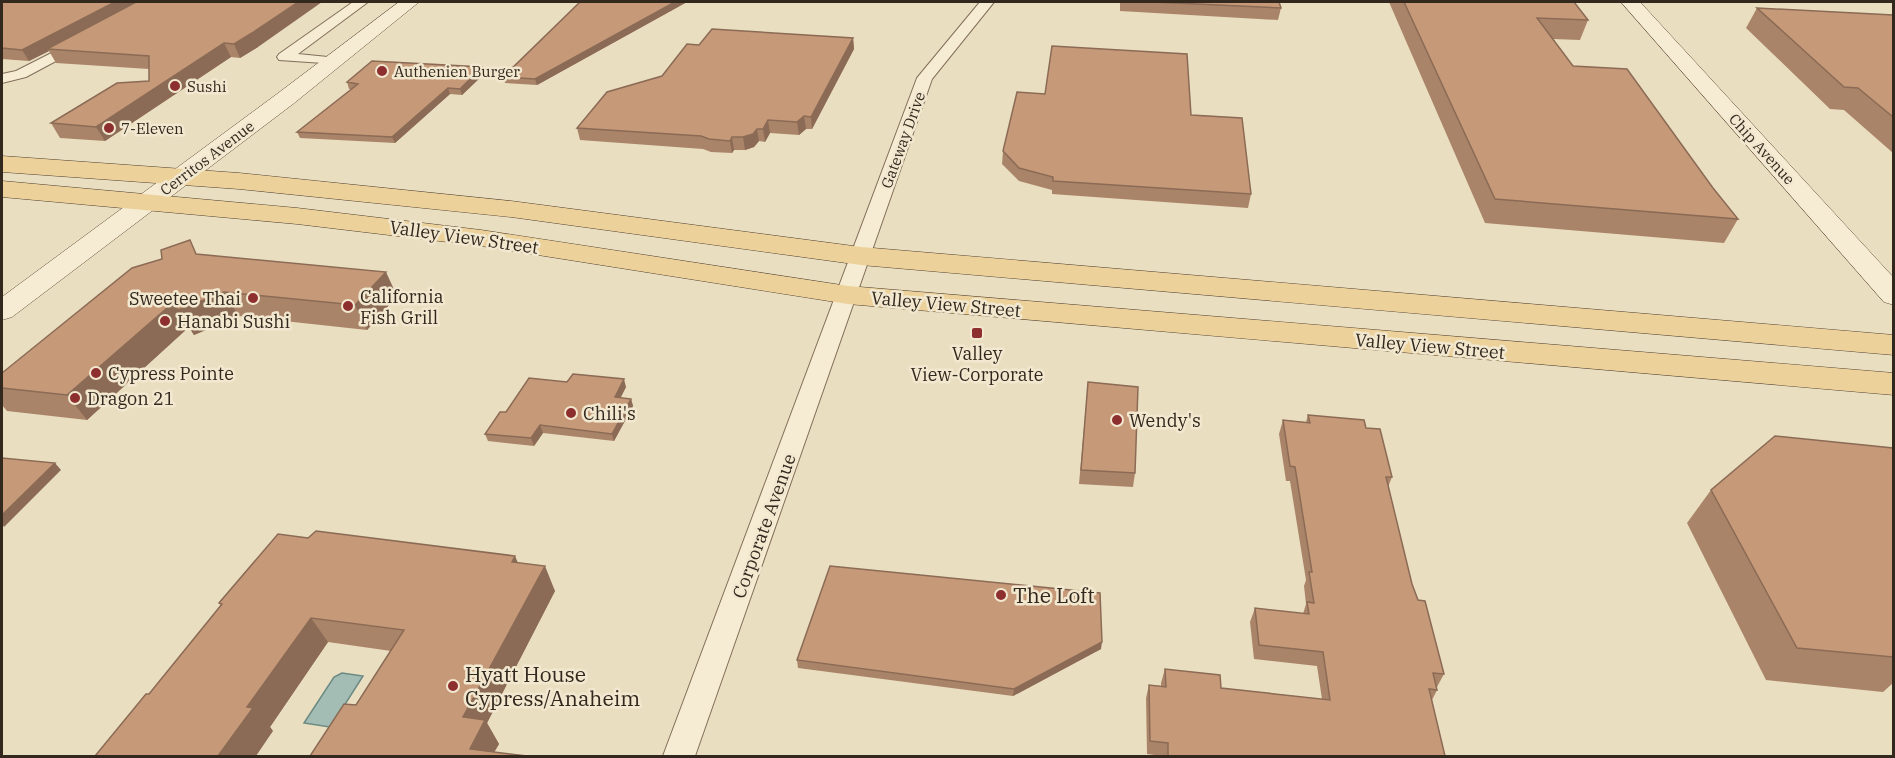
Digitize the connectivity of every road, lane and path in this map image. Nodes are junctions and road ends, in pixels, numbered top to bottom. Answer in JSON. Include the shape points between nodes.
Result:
{"nodes":[{"id":1,"x":361,"y":2,"type":"edge"},
{"id":2,"x":410,"y":2,"type":"edge"},
{"id":3,"x":987,"y":2,"type":"edge"},
{"id":4,"x":1630,"y":2,"type":"edge"},
{"id":5,"x":93,"y":35,"type":"edge"},
{"id":6,"x":333,"y":61,"type":"junction"},
{"id":7,"x":2,"y":79,"type":"edge"},
{"id":8,"x":2,"y":164,"type":"edge"},
{"id":9,"x":179,"y":178,"type":"junction"},
{"id":10,"x":2,"y":189,"type":"edge"},
{"id":11,"x":147,"y":202,"type":"junction"},
{"id":12,"x":861,"y":256,"type":"junction"},
{"id":13,"x":848,"y":295,"type":"junction"},
{"id":14,"x":1893,"y":296,"type":"edge"},
{"id":15,"x":2,"y":311,"type":"edge"},
{"id":16,"x":1893,"y":345,"type":"edge"},
{"id":17,"x":1893,"y":384,"type":"edge"},
{"id":18,"x":679,"y":756,"type":"edge"}],
"edges":[{"from":1,"to":6,"type":"street","via":[[284,57]]},
{"from":2,"to":6,"type":"main road","name":"Cerritos Avenue"},
{"from":3,"to":12,"type":"street","name":"Gateway Drive","via":[[925,78]]},
{"from":4,"to":14,"type":"main road","name":"Chip Avenue"},
{"from":5,"to":7,"type":"street","via":[[21,74]]},
{"from":6,"to":9,"type":"main road","name":"Cerritos Avenue"},
{"from":8,"to":9,"type":"main road","name":"Valley View Street"},
{"from":9,"to":11,"type":"main road","name":"Cerritos Avenue"},
{"from":9,"to":12,"type":"main road","name":"Valley View Street","via":[[511,209]]},
{"from":10,"to":11,"type":"main road","name":"Valley View Street"},
{"from":11,"to":13,"type":"main road","name":"Valley View Street","via":[[481,238]]},
{"from":11,"to":15,"type":"main road","name":"Cerritos Avenue"},
{"from":12,"to":13,"type":"street","name":"Gateway Drive"},
{"from":12,"to":16,"type":"main road","name":"Valley View Street"},
{"from":13,"to":17,"type":"main road","name":"Valley View Street"},
{"from":13,"to":18,"type":"street","name":"Corporate Avenue"}]}
